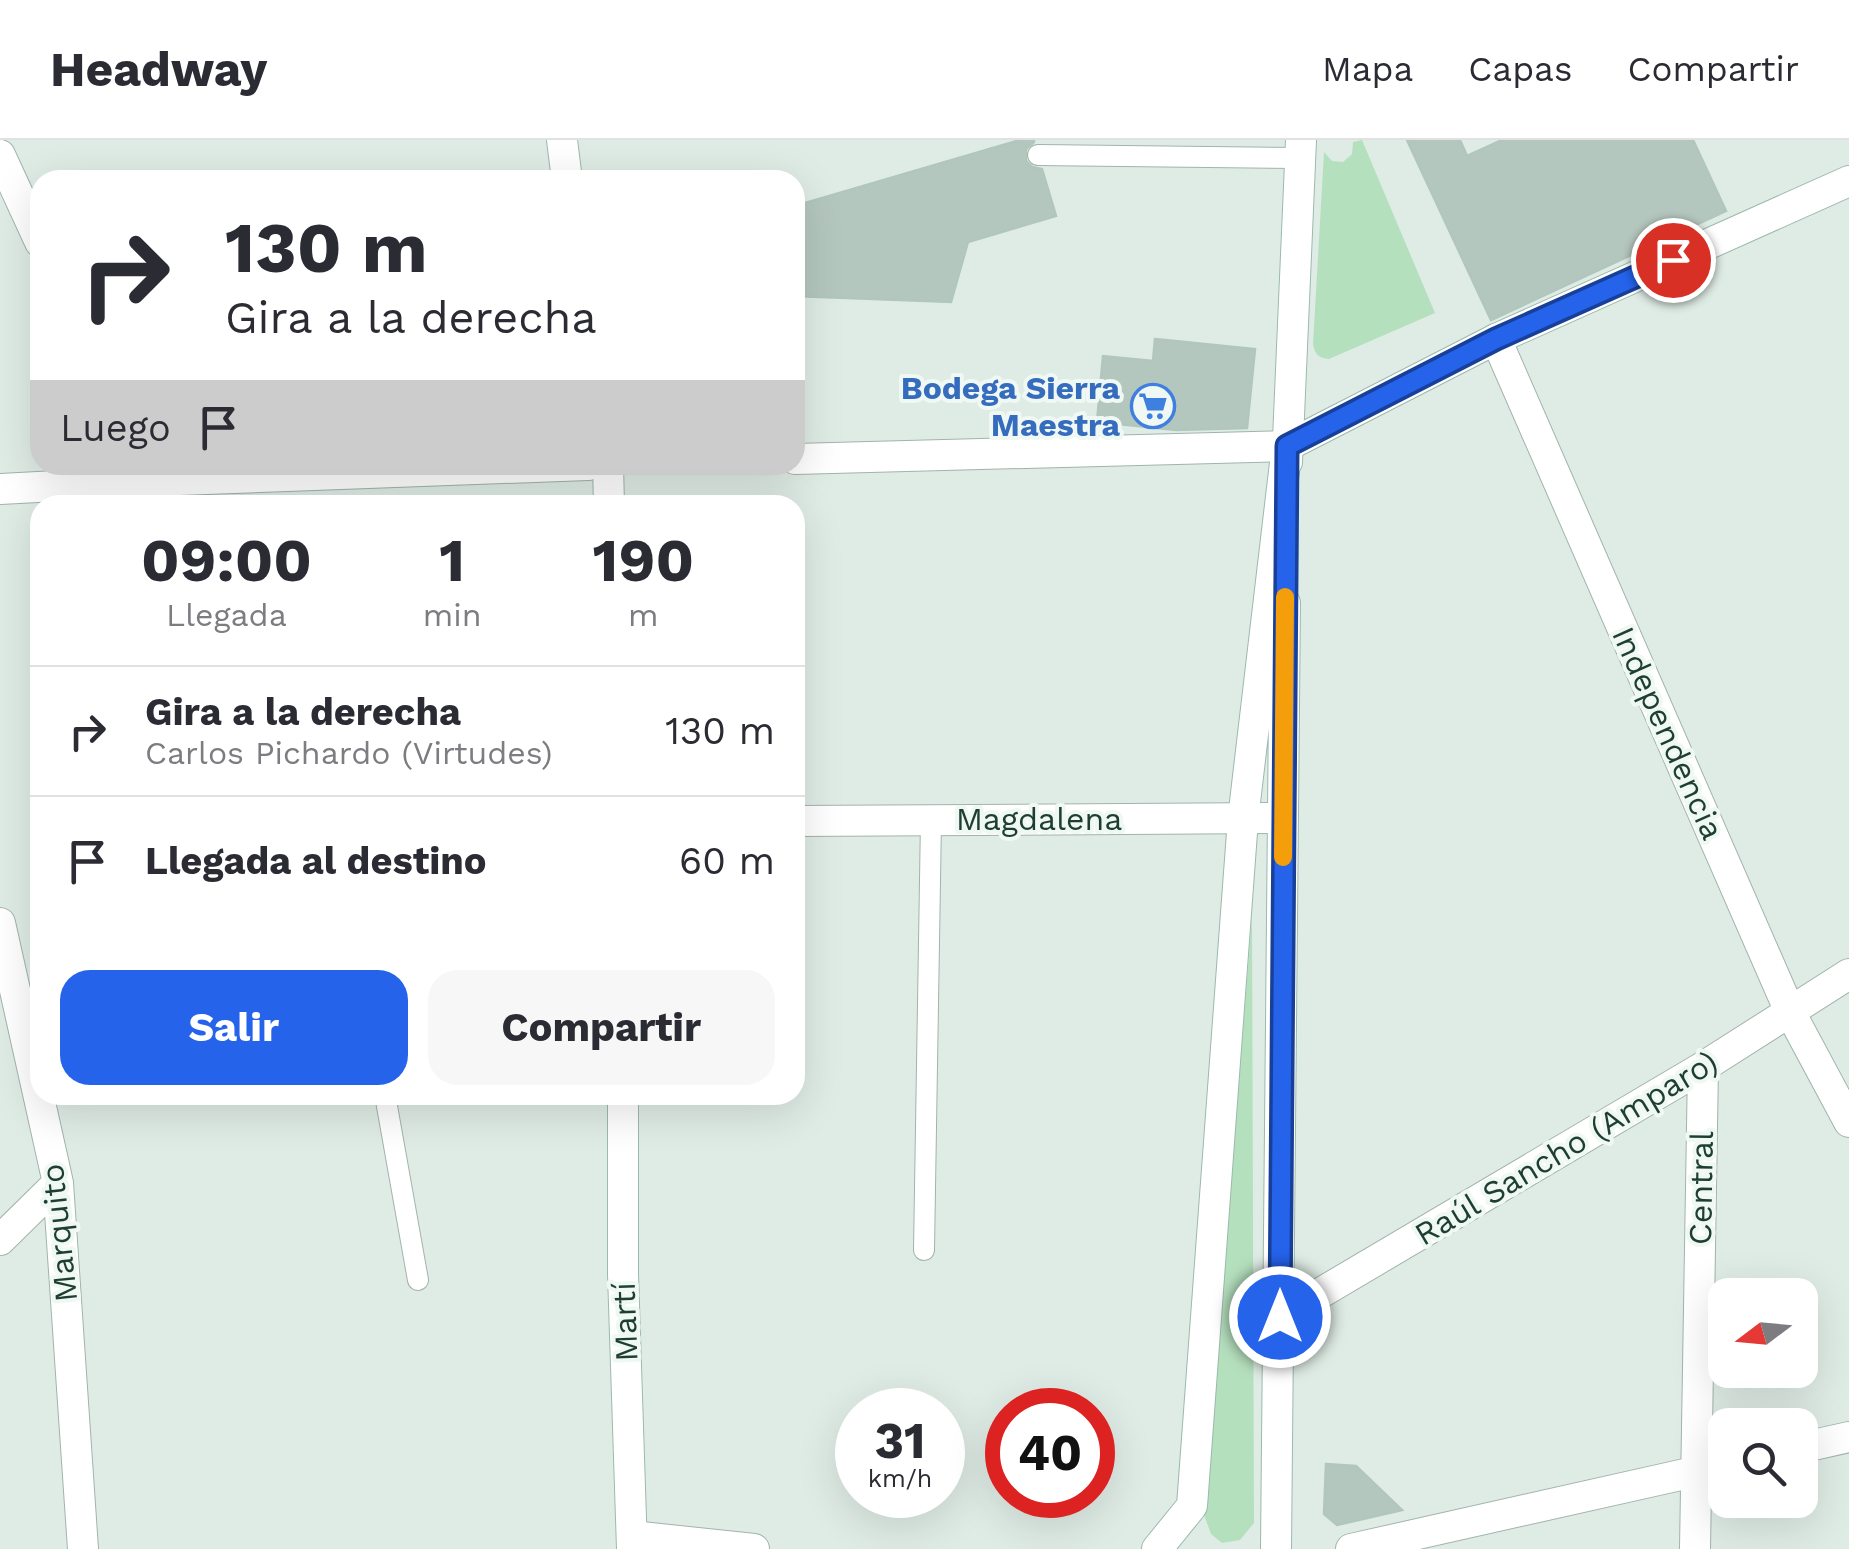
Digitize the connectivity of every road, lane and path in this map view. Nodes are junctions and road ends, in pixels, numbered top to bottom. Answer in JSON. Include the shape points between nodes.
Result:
{"nodes":[{"id":1,"x":562,"y":140,"type":"edge"},
{"id":2,"x":1300,"y":149,"type":"edge"},
{"id":3,"x":0,"y":155,"type":"edge"},
{"id":4,"x":1038,"y":155,"type":"dead end"},
{"id":5,"x":566,"y":170,"type":"edge"},
{"id":6,"x":1849,"y":181,"type":"edge"},
{"id":7,"x":30,"y":220,"type":"edge"},
{"id":8,"x":1496,"y":339,"type":"junction"},
{"id":9,"x":1287,"y":446,"type":"junction"},
{"id":10,"x":805,"y":459,"type":"edge"},
{"id":11,"x":128,"y":475,"type":"edge"},
{"id":12,"x":0,"y":489,"type":"edge"},
{"id":13,"x":1283,"y":818,"type":"junction"},
{"id":14,"x":1242,"y":819,"type":"junction"},
{"id":15,"x":931,"y":820,"type":"junction"},
{"id":16,"x":805,"y":821,"type":"edge"},
{"id":17,"x":0,"y":923,"type":"edge"},
{"id":18,"x":1849,"y":974,"type":"edge"},
{"id":19,"x":1790,"y":1012,"type":"junction"},
{"id":20,"x":30,"y":1057,"type":"edge"},
{"id":21,"x":1703,"y":1067,"type":"junction"},
{"id":22,"x":41,"y":1105,"type":"edge"},
{"id":23,"x":388,"y":1105,"type":"edge"},
{"id":24,"x":623,"y":1105,"type":"edge"},
{"id":25,"x":1849,"y":1122,"type":"edge"},
{"id":26,"x":58,"y":1183,"type":"junction"},
{"id":27,"x":0,"y":1240,"type":"edge"},
{"id":28,"x":924,"y":1250,"type":"dead end"},
{"id":29,"x":418,"y":1280,"type":"dead end"},
{"id":30,"x":1280,"y":1317,"type":"junction"},
{"id":31,"x":1710,"y":1408,"type":"edge"},
{"id":32,"x":1849,"y":1437,"type":"edge"},
{"id":33,"x":1818,"y":1444,"type":"edge"},
{"id":34,"x":1708,"y":1470,"type":"edge"},
{"id":35,"x":1708,"y":1484,"type":"edge"},
{"id":36,"x":632,"y":1542,"type":"edge"},
{"id":37,"x":83,"y":1549,"type":"edge"},
{"id":38,"x":754,"y":1549,"type":"edge"},
{"id":39,"x":1157,"y":1549,"type":"edge"},
{"id":40,"x":1276,"y":1549,"type":"edge"},
{"id":41,"x":1351,"y":1549,"type":"edge"},
{"id":42,"x":1695,"y":1549,"type":"edge"}],
"edges":[{"from":1,"to":5,"type":"street"},
{"from":2,"to":4,"type":"lane"},
{"from":2,"to":9,"type":"street"},
{"from":3,"to":7,"type":"street"},
{"from":6,"to":8,"type":"street"},
{"from":8,"to":9,"type":"street"},
{"from":8,"to":19,"type":"street","name":"Independencia"},
{"from":9,"to":10,"type":"street"},
{"from":9,"to":13,"type":"street"},
{"from":9,"to":14,"type":"street"},
{"from":11,"to":12,"type":"street"},
{"from":13,"to":14,"type":"street","name":"Magdalena"},
{"from":13,"to":30,"type":"street"},
{"from":14,"to":15,"type":"street","name":"Magdalena"},
{"from":14,"to":39,"type":"street","via":[[1192,1506]]},
{"from":15,"to":16,"type":"street","name":"Magdalena"},
{"from":15,"to":28,"type":"lane"},
{"from":17,"to":20,"type":"street","name":"Marquito"},
{"from":18,"to":19,"type":"street","name":"Raúl Sancho (Amparo)"},
{"from":19,"to":21,"type":"street","name":"Raúl Sancho (Amparo)"},
{"from":19,"to":25,"type":"street","name":"Independencia"},
{"from":21,"to":30,"type":"street","name":"Raúl Sancho (Amparo)"},
{"from":21,"to":31,"type":"street","name":"Central"},
{"from":22,"to":26,"type":"street","name":"Marquito"},
{"from":23,"to":29,"type":"lane"},
{"from":24,"to":36,"type":"street","name":"Martí"},
{"from":26,"to":27,"type":"street"},
{"from":26,"to":37,"type":"street","name":"Marquito"},
{"from":30,"to":40,"type":"street"},
{"from":32,"to":33,"type":"street"},
{"from":34,"to":41,"type":"street"},
{"from":35,"to":42,"type":"street","name":"Central"},
{"from":36,"to":38,"type":"street"}]}
